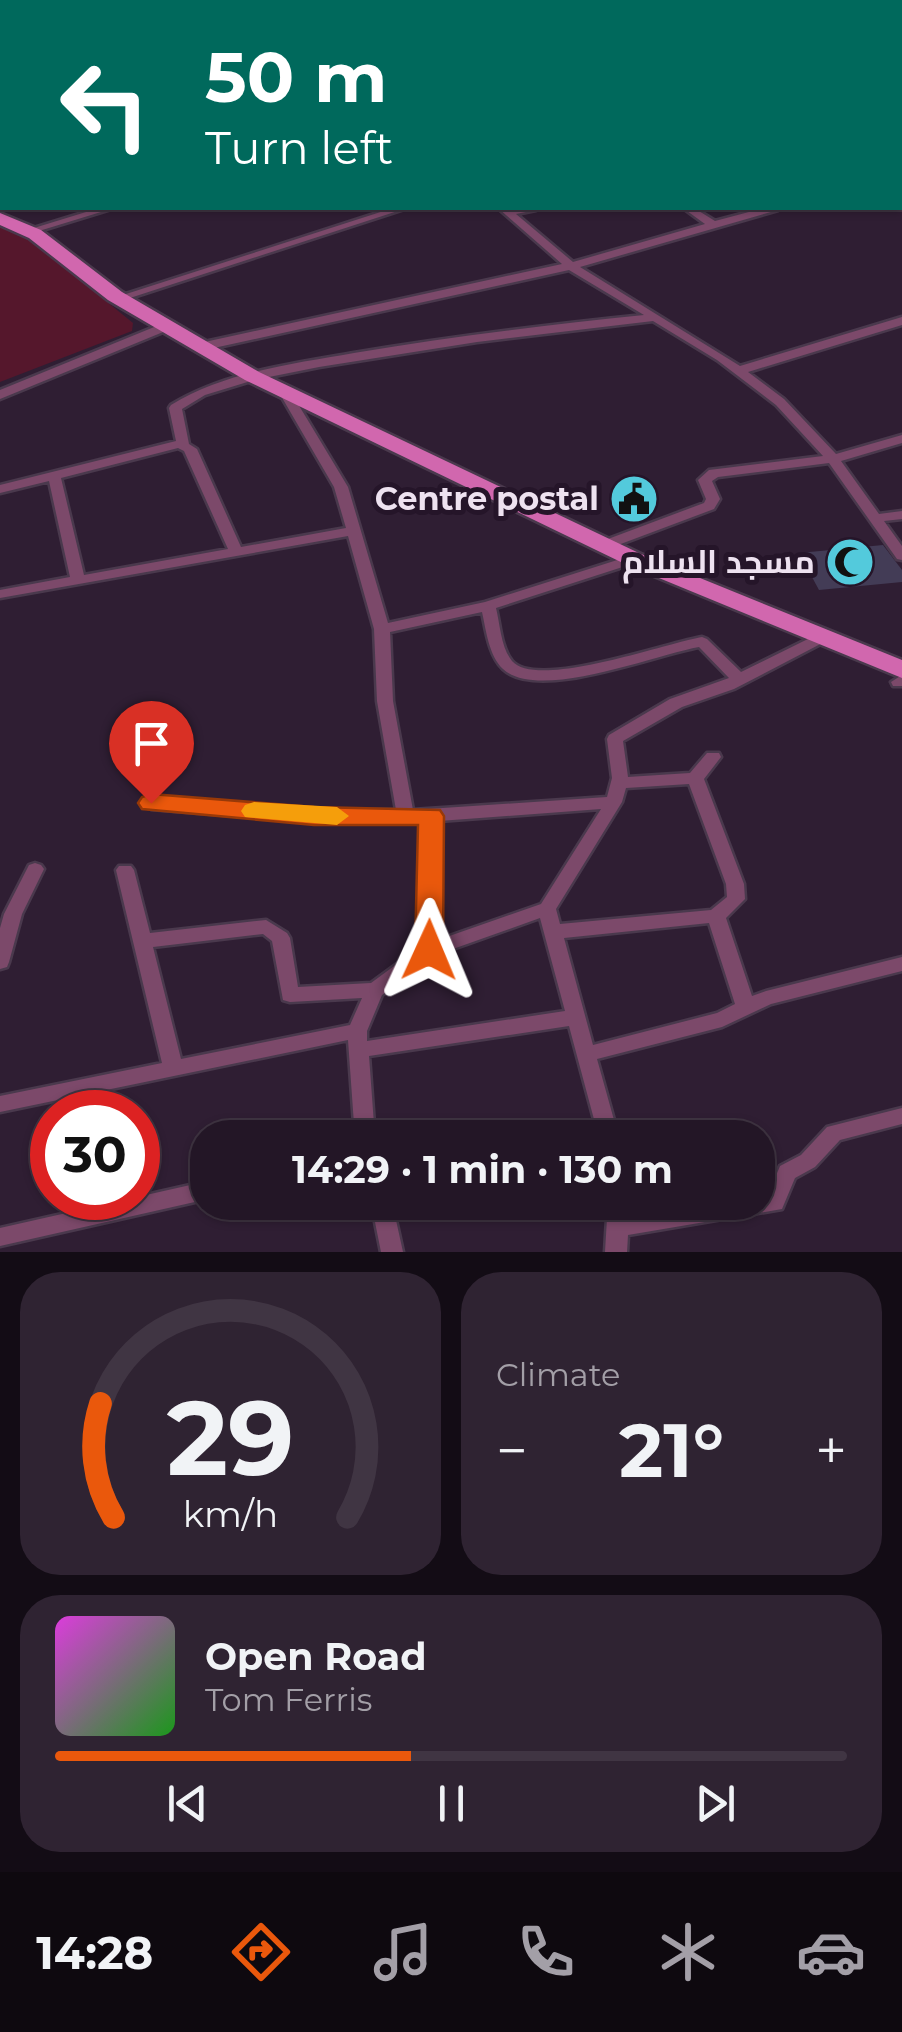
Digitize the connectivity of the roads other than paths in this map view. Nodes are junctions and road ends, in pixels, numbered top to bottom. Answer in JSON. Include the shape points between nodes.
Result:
{"nodes":[{"id":1,"x":102,"y":210,"type":"edge"},
{"id":2,"x":396,"y":210,"type":"edge"},
{"id":3,"x":506,"y":210,"type":"edge"},
{"id":4,"x":691,"y":210,"type":"edge"},
{"id":5,"x":766,"y":210,"type":"edge"},
{"id":6,"x":1,"y":211,"type":"edge"},
{"id":7,"x":712,"y":224,"type":"junction"},
{"id":8,"x":38,"y":228,"type":"junction"},
{"id":9,"x":572,"y":266,"type":"junction"},
{"id":10,"x":129,"y":295,"type":"junction"},
{"id":11,"x":650,"y":318,"type":"junction"},
{"id":12,"x":902,"y":321,"type":"edge"},
{"id":13,"x":164,"y":327,"type":"junction"},
{"id":14,"x":200,"y":347,"type":"junction"},
{"id":15,"x":740,"y":370,"type":"junction"},
{"id":16,"x":252,"y":376,"type":"junction"},
{"id":17,"x":283,"y":389,"type":"junction"},
{"id":18,"x":0,"y":394,"type":"edge"},
{"id":19,"x":902,"y":439,"type":"edge"},
{"id":20,"x":183,"y":445,"type":"junction"},
{"id":21,"x":834,"y":460,"type":"junction"},
{"id":22,"x":54,"y":475,"type":"junction"},
{"id":23,"x":0,"y":488,"type":"edge"},
{"id":24,"x":902,"y":516,"type":"edge"},
{"id":25,"x":878,"y":518,"type":"junction"},
{"id":26,"x":354,"y":531,"type":"junction"},
{"id":27,"x":606,"y":545,"type":"junction"},
{"id":28,"x":235,"y":549,"type":"junction"},
{"id":29,"x":902,"y":556,"type":"edge"},
{"id":30,"x":633,"y":559,"type":"junction"},
{"id":31,"x":77,"y":578,"type":"junction"},
{"id":32,"x":0,"y":594,"type":"edge"},
{"id":33,"x":488,"y":606,"type":"junction"},
{"id":34,"x":382,"y":629,"type":"junction"},
{"id":35,"x":825,"y":636,"type":"junction"},
{"id":36,"x":739,"y":678,"type":"junction"},
{"id":37,"x":901,"y":679,"type":"edge"},
{"id":38,"x":713,"y":757,"type":"dead end"},
{"id":39,"x":695,"y":778,"type":"junction"},
{"id":40,"x":616,"y":792,"type":"junction"},
{"id":41,"x":151,"y":803,"type":"dead end"},
{"id":42,"x":404,"y":815,"type":"junction"},
{"id":43,"x":431,"y":816,"type":"junction"},
{"id":44,"x":35,"y":869,"type":"dead end"},
{"id":45,"x":125,"y":870,"type":"dead end"},
{"id":46,"x":546,"y":909,"type":"junction"},
{"id":47,"x":716,"y":916,"type":"junction"},
{"id":48,"x":552,"y":932,"type":"junction"},
{"id":49,"x":143,"y":941,"type":"junction"},
{"id":50,"x":429,"y":950,"type":"junction"},
{"id":51,"x":0,"y":962,"type":"edge"},
{"id":52,"x":902,"y":964,"type":"edge"},
{"id":53,"x":375,"y":990,"type":"junction"},
{"id":54,"x":745,"y":1006,"type":"junction"},
{"id":55,"x":576,"y":1017,"type":"junction"},
{"id":56,"x":358,"y":1041,"type":"junction"},
{"id":57,"x":588,"y":1054,"type":"junction"},
{"id":58,"x":174,"y":1070,"type":"junction"},
{"id":59,"x":0,"y":1104,"type":"edge"},
{"id":60,"x":902,"y":1116,"type":"edge"},
{"id":61,"x":364,"y":1120,"type":"edge"},
{"id":62,"x":604,"y":1120,"type":"edge"},
{"id":63,"x":190,"y":1194,"type":"edge"},
{"id":64,"x":385,"y":1220,"type":"edge"},
{"id":65,"x":620,"y":1220,"type":"edge"},
{"id":66,"x":620,"y":1227,"type":"junction"},
{"id":67,"x":0,"y":1237,"type":"edge"},
{"id":68,"x":392,"y":1252,"type":"edge"},
{"id":69,"x":616,"y":1252,"type":"edge"}],
"edges":[{"from":1,"to":8,"type":"street"},
{"from":2,"to":10,"type":"street"},
{"from":3,"to":9,"type":"street"},
{"from":4,"to":7,"type":"street"},
{"from":5,"to":7,"type":"street"},
{"from":6,"to":8,"type":"main road"},
{"from":6,"to":13,"type":"main road"},
{"from":7,"to":9,"type":"street"},
{"from":8,"to":10,"type":"main road"},
{"from":9,"to":11,"type":"street"},
{"from":9,"to":14,"type":"street"},
{"from":10,"to":13,"type":"main road"},
{"from":11,"to":15,"type":"street"},
{"from":11,"to":16,"type":"street","via":[[518,332]]},
{"from":12,"to":15,"type":"street"},
{"from":13,"to":14,"type":"main road"},
{"from":13,"to":18,"type":"street"},
{"from":14,"to":16,"type":"main road"},
{"from":15,"to":21,"type":"street"},
{"from":16,"to":17,"type":"main road"},
{"from":16,"to":20,"type":"street","via":[[180,400],[174,415]]},
{"from":17,"to":26,"type":"street","via":[[341,487]]},
{"from":17,"to":27,"type":"main road"},
{"from":19,"to":21,"type":"street"},
{"from":20,"to":22,"type":"street"},
{"from":20,"to":28,"type":"street"},
{"from":21,"to":25,"type":"street"},
{"from":21,"to":27,"type":"street","via":[[711,474],[704,483],[712,501],[705,508]]},
{"from":22,"to":23,"type":"street"},
{"from":22,"to":31,"type":"street"},
{"from":24,"to":25,"type":"street"},
{"from":25,"to":29,"type":"street"},
{"from":26,"to":28,"type":"street"},
{"from":26,"to":34,"type":"street"},
{"from":27,"to":30,"type":"main road"},
{"from":28,"to":31,"type":"street"},
{"from":30,"to":33,"type":"street"},
{"from":30,"to":35,"type":"main road"},
{"from":31,"to":32,"type":"street"},
{"from":33,"to":34,"type":"street"},
{"from":33,"to":36,"type":"street","via":[[506,663],[517,672],[572,672],[702,642]]},
{"from":34,"to":42,"type":"street","via":[[385,701]]},
{"from":35,"to":36,"type":"street"},
{"from":35,"to":37,"type":"main road"},
{"from":36,"to":40,"type":"street","via":[[614,738]]},
{"from":38,"to":39,"type":"street"},
{"from":39,"to":40,"type":"street"},
{"from":39,"to":47,"type":"street","via":[[735,884],[736,899]]},
{"from":40,"to":43,"type":"street"},
{"from":40,"to":46,"type":"street"},
{"from":41,"to":42,"type":"street","via":[[314,816]]},
{"from":42,"to":43,"type":"street"},
{"from":43,"to":50,"type":"street"},
{"from":44,"to":51,"type":"street"},
{"from":45,"to":49,"type":"street"},
{"from":46,"to":48,"type":"street"},
{"from":46,"to":50,"type":"street"},
{"from":47,"to":48,"type":"street"},
{"from":47,"to":54,"type":"street"},
{"from":48,"to":55,"type":"street"},
{"from":49,"to":53,"type":"street","via":[[266,927],[281,938],[290,995]]},
{"from":49,"to":58,"type":"street"},
{"from":50,"to":53,"type":"street"},
{"from":52,"to":54,"type":"street"},
{"from":53,"to":56,"type":"street"},
{"from":54,"to":57,"type":"street","via":[[709,1024]]},
{"from":55,"to":56,"type":"street"},
{"from":55,"to":57,"type":"street"},
{"from":56,"to":58,"type":"street"},
{"from":56,"to":61,"type":"street"},
{"from":57,"to":62,"type":"street"},
{"from":58,"to":59,"type":"street"},
{"from":60,"to":66,"type":"street","via":[[834,1132],[788,1172],[775,1204]]},
{"from":63,"to":67,"type":"street"},
{"from":64,"to":68,"type":"street"},
{"from":65,"to":66,"type":"street"},
{"from":66,"to":69,"type":"street"}]}
